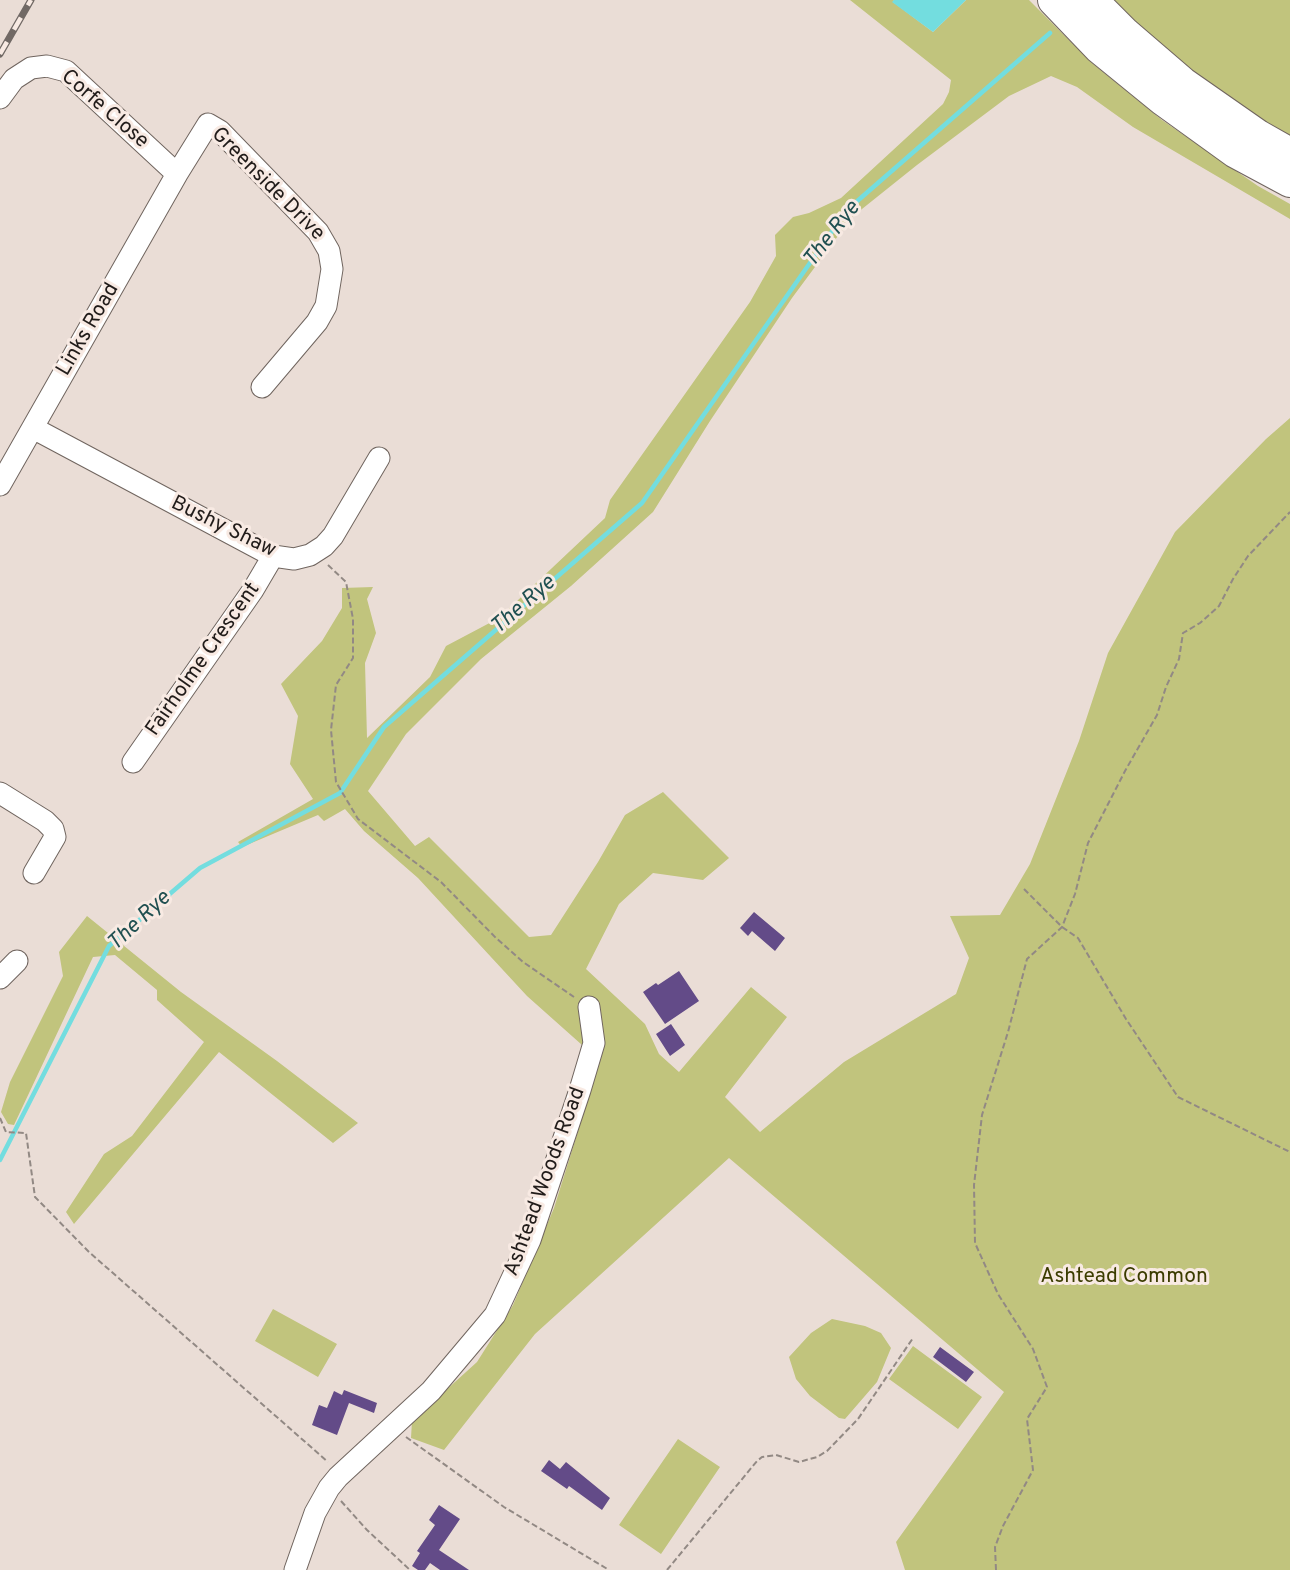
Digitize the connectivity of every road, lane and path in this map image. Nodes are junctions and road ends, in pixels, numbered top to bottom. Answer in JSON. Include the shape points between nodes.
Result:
{"nodes":[{"id":1,"x":1054,"y":0,"type":"edge"},
{"id":2,"x":1091,"y":0,"type":"edge"},
{"id":3,"x":0,"y":98,"type":"edge"},
{"id":4,"x":1290,"y":154,"type":"edge"},
{"id":5,"x":177,"y":174,"type":"junction"},
{"id":6,"x":1290,"y":181,"type":"edge"},
{"id":7,"x":262,"y":387,"type":"dead end"},
{"id":8,"x":33,"y":428,"type":"junction"},
{"id":9,"x":379,"y":458,"type":"dead end"},
{"id":10,"x":0,"y":485,"type":"edge"},
{"id":11,"x":1290,"y":512,"type":"edge"},
{"id":12,"x":310,"y":555,"type":"junction"},
{"id":13,"x":273,"y":556,"type":"junction"},
{"id":14,"x":133,"y":762,"type":"dead end"},
{"id":15,"x":0,"y":793,"type":"edge"},
{"id":16,"x":34,"y":873,"type":"dead end"},
{"id":17,"x":1024,"y":889,"type":"dead end"},
{"id":18,"x":1062,"y":927,"type":"junction"},
{"id":19,"x":17,"y":961,"type":"dead end"},
{"id":20,"x":0,"y":978,"type":"edge"},
{"id":21,"x":589,"y":1007,"type":"joint"},
{"id":22,"x":0,"y":1118,"type":"edge"},
{"id":23,"x":1290,"y":1152,"type":"edge"},
{"id":24,"x":913,"y":1338,"type":"dead end"},
{"id":25,"x":392,"y":1427,"type":"junction"},
{"id":26,"x":329,"y":1462,"type":"dead end"},
{"id":27,"x":329,"y":1488,"type":"junction"},
{"id":28,"x":296,"y":1570,"type":"edge"},
{"id":29,"x":410,"y":1570,"type":"edge"},
{"id":30,"x":609,"y":1570,"type":"edge"},
{"id":31,"x":667,"y":1570,"type":"edge"},
{"id":32,"x":996,"y":1570,"type":"edge"}],
"edges":[{"from":1,"to":6,"type":"highway","via":[[1100,47],[1164,100],[1236,152]]},
{"from":2,"to":4,"type":"highway","via":[[1182,83]]},
{"from":3,"to":5,"type":"street","name":"Corfe Close","via":[[14,79],[31,68],[47,66],[66,71]]},
{"from":5,"to":7,"type":"street","name":"Greenside Drive","via":[[208,124],[220,131],[318,232],[329,251],[332,269],[326,306]]},
{"from":5,"to":8,"type":"street","name":"Links Road"},
{"from":8,"to":10,"type":"street","name":"Links Road"},
{"from":8,"to":13,"type":"street","name":"Bushy Shaw"},
{"from":9,"to":12,"type":"street","via":[[333,536]]},
{"from":11,"to":18,"type":"path","via":[[1248,556],[1219,606],[1183,633],[1179,659],[1157,715],[1088,843]]},
{"from":12,"to":13,"type":"street","name":"Bushy Shaw","via":[[294,559]]},
{"from":12,"to":21,"type":"path","via":[[346,582],[353,620],[353,658],[336,685],[331,730],[336,782],[358,819],[441,882],[523,962]]},
{"from":13,"to":14,"type":"street","name":"Fairholme Crescent"},
{"from":15,"to":16,"type":"street","via":[[53,829],[55,837]]},
{"from":17,"to":18,"type":"path"},
{"from":18,"to":23,"type":"path","via":[[1078,938],[1178,1097]]},
{"from":18,"to":32,"type":"path","via":[[1027,959],[982,1115],[974,1185],[975,1243],[998,1294],[1033,1349],[1047,1387],[1027,1419],[1034,1470],[995,1547]]},
{"from":19,"to":20,"type":"street"},
{"from":21,"to":25,"type":"street","name":"Ashtead Woods Road","via":[[594,1043],[530,1240],[495,1315],[431,1391]]},
{"from":22,"to":26,"type":"path","via":[[6,1132],[26,1133],[35,1197],[89,1252]]},
{"from":24,"to":31,"type":"path","via":[[858,1419],[826,1451],[799,1462],[776,1455],[762,1457]]},
{"from":25,"to":27,"type":"street","name":"Ashtead Woods Road"},
{"from":25,"to":30,"type":"path","via":[[504,1507]]},
{"from":27,"to":28,"type":"street","name":"Ashtead Woods Road","via":[[315,1513]]},
{"from":27,"to":29,"type":"path"}]}
